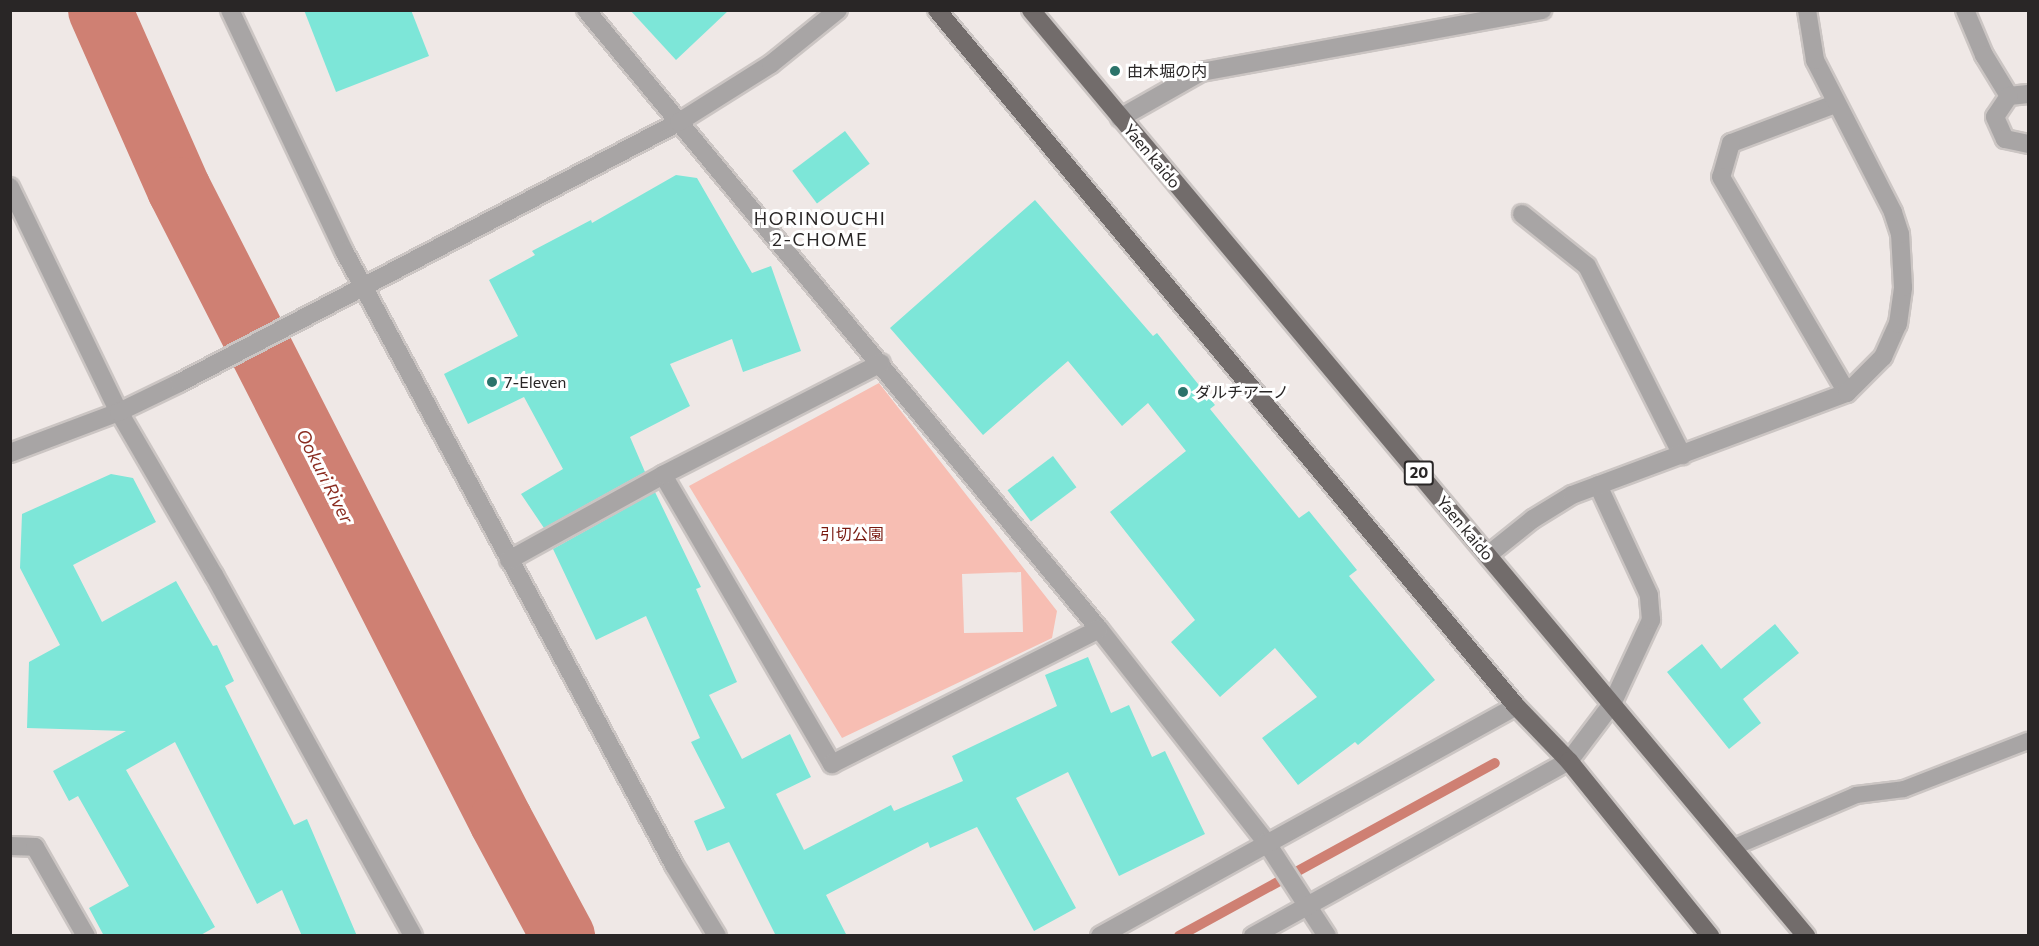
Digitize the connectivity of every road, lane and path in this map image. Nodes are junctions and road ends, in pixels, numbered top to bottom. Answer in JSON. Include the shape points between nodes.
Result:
{"nodes":[{"id":1,"x":230,"y":10,"type":"edge"},
{"id":2,"x":586,"y":10,"type":"edge"},
{"id":3,"x":838,"y":10,"type":"edge"},
{"id":4,"x":937,"y":10,"type":"edge"},
{"id":5,"x":1031,"y":10,"type":"edge"},
{"id":6,"x":1542,"y":10,"type":"edge"},
{"id":7,"x":1807,"y":10,"type":"edge"},
{"id":8,"x":1965,"y":10,"type":"edge"},
{"id":9,"x":2028,"y":94,"type":"edge"},
{"id":10,"x":2009,"y":96,"type":"junction"},
{"id":11,"x":1834,"y":104,"type":"junction"},
{"id":12,"x":1120,"y":118,"type":"junction"},
{"id":13,"x":679,"y":122,"type":"junction"},
{"id":14,"x":2028,"y":144,"type":"edge"},
{"id":15,"x":10,"y":187,"type":"edge"},
{"id":16,"x":1522,"y":214,"type":"dead end"},
{"id":17,"x":363,"y":286,"type":"junction"},
{"id":18,"x":881,"y":363,"type":"junction"},
{"id":19,"x":1847,"y":393,"type":"junction"},
{"id":20,"x":119,"y":412,"type":"junction"},
{"id":21,"x":10,"y":453,"type":"edge"},
{"id":22,"x":1682,"y":455,"type":"junction"},
{"id":23,"x":663,"y":475,"type":"junction"},
{"id":24,"x":1598,"y":485,"type":"junction"},
{"id":25,"x":1488,"y":555,"type":"junction"},
{"id":26,"x":509,"y":560,"type":"junction"},
{"id":27,"x":1099,"y":629,"type":"junction"},
{"id":28,"x":1612,"y":704,"type":"junction"},
{"id":29,"x":1516,"y":706,"type":"junction"},
{"id":30,"x":2028,"y":741,"type":"edge"},
{"id":31,"x":1569,"y":761,"type":"junction"},
{"id":32,"x":1266,"y":842,"type":"junction"},
{"id":33,"x":10,"y":846,"type":"edge"},
{"id":34,"x":1732,"y":848,"type":"junction"},
{"id":35,"x":1305,"y":908,"type":"junction"},
{"id":36,"x":86,"y":936,"type":"edge"},
{"id":37,"x":413,"y":936,"type":"edge"},
{"id":38,"x":717,"y":936,"type":"edge"},
{"id":39,"x":1100,"y":936,"type":"edge"},
{"id":40,"x":1253,"y":936,"type":"edge"},
{"id":41,"x":1327,"y":936,"type":"edge"},
{"id":42,"x":1710,"y":936,"type":"edge"},
{"id":43,"x":1806,"y":936,"type":"edge"}],
"edges":[{"from":1,"to":17,"type":"street"},
{"from":2,"to":13,"type":"street"},
{"from":3,"to":13,"type":"street","via":[[771,64]]},
{"from":4,"to":29,"type":"main road"},
{"from":5,"to":12,"type":"main road","name":"Yaen kaido","number":"20"},
{"from":6,"to":12,"type":"street","via":[[1201,72]]},
{"from":7,"to":11,"type":"street","via":[[1815,60]]},
{"from":8,"to":10,"type":"street","via":[[1984,55]]},
{"from":9,"to":10,"type":"street"},
{"from":10,"to":14,"type":"street","via":[[1997,109],[1999,133],[2012,143]]},
{"from":11,"to":19,"type":"street","via":[[1893,212],[1904,255],[1894,339],[1883,357]]},
{"from":11,"to":19,"type":"street","via":[[1731,143],[1721,177]]},
{"from":12,"to":25,"type":"main road","name":"Yaen kaido","number":"20"},
{"from":13,"to":17,"type":"street"},
{"from":13,"to":18,"type":"street"},
{"from":15,"to":20,"type":"street"},
{"from":16,"to":22,"type":"street","via":[[1587,266]]},
{"from":17,"to":20,"type":"street"},
{"from":17,"to":26,"type":"street"},
{"from":18,"to":23,"type":"street"},
{"from":18,"to":27,"type":"street"},
{"from":19,"to":22,"type":"street"},
{"from":20,"to":21,"type":"street"},
{"from":20,"to":37,"type":"street","via":[[214,575]]},
{"from":22,"to":24,"type":"street"},
{"from":23,"to":26,"type":"street"},
{"from":23,"to":27,"type":"street","via":[[831,764]]},
{"from":24,"to":25,"type":"street","via":[[1572,495],[1533,519]]},
{"from":24,"to":28,"type":"street","via":[[1648,595],[1651,620]]},
{"from":25,"to":28,"type":"main road","name":"Yaen kaido","number":"20"},
{"from":26,"to":38,"type":"street","via":[[674,865]]},
{"from":27,"to":32,"type":"street"},
{"from":28,"to":31,"type":"street"},
{"from":28,"to":34,"type":"main road","name":"Yaen kaido","number":"20"},
{"from":29,"to":31,"type":"main road"},
{"from":29,"to":32,"type":"street"},
{"from":30,"to":34,"type":"lane","via":[[1904,789],[1856,795]]},
{"from":31,"to":35,"type":"street"},
{"from":31,"to":42,"type":"main road"},
{"from":32,"to":35,"type":"street"},
{"from":32,"to":39,"type":"street"},
{"from":33,"to":36,"type":"street","via":[[35,847]]},
{"from":34,"to":43,"type":"main road","name":"Yaen kaido","number":"20"},
{"from":35,"to":40,"type":"street"},
{"from":35,"to":41,"type":"street"}]}
